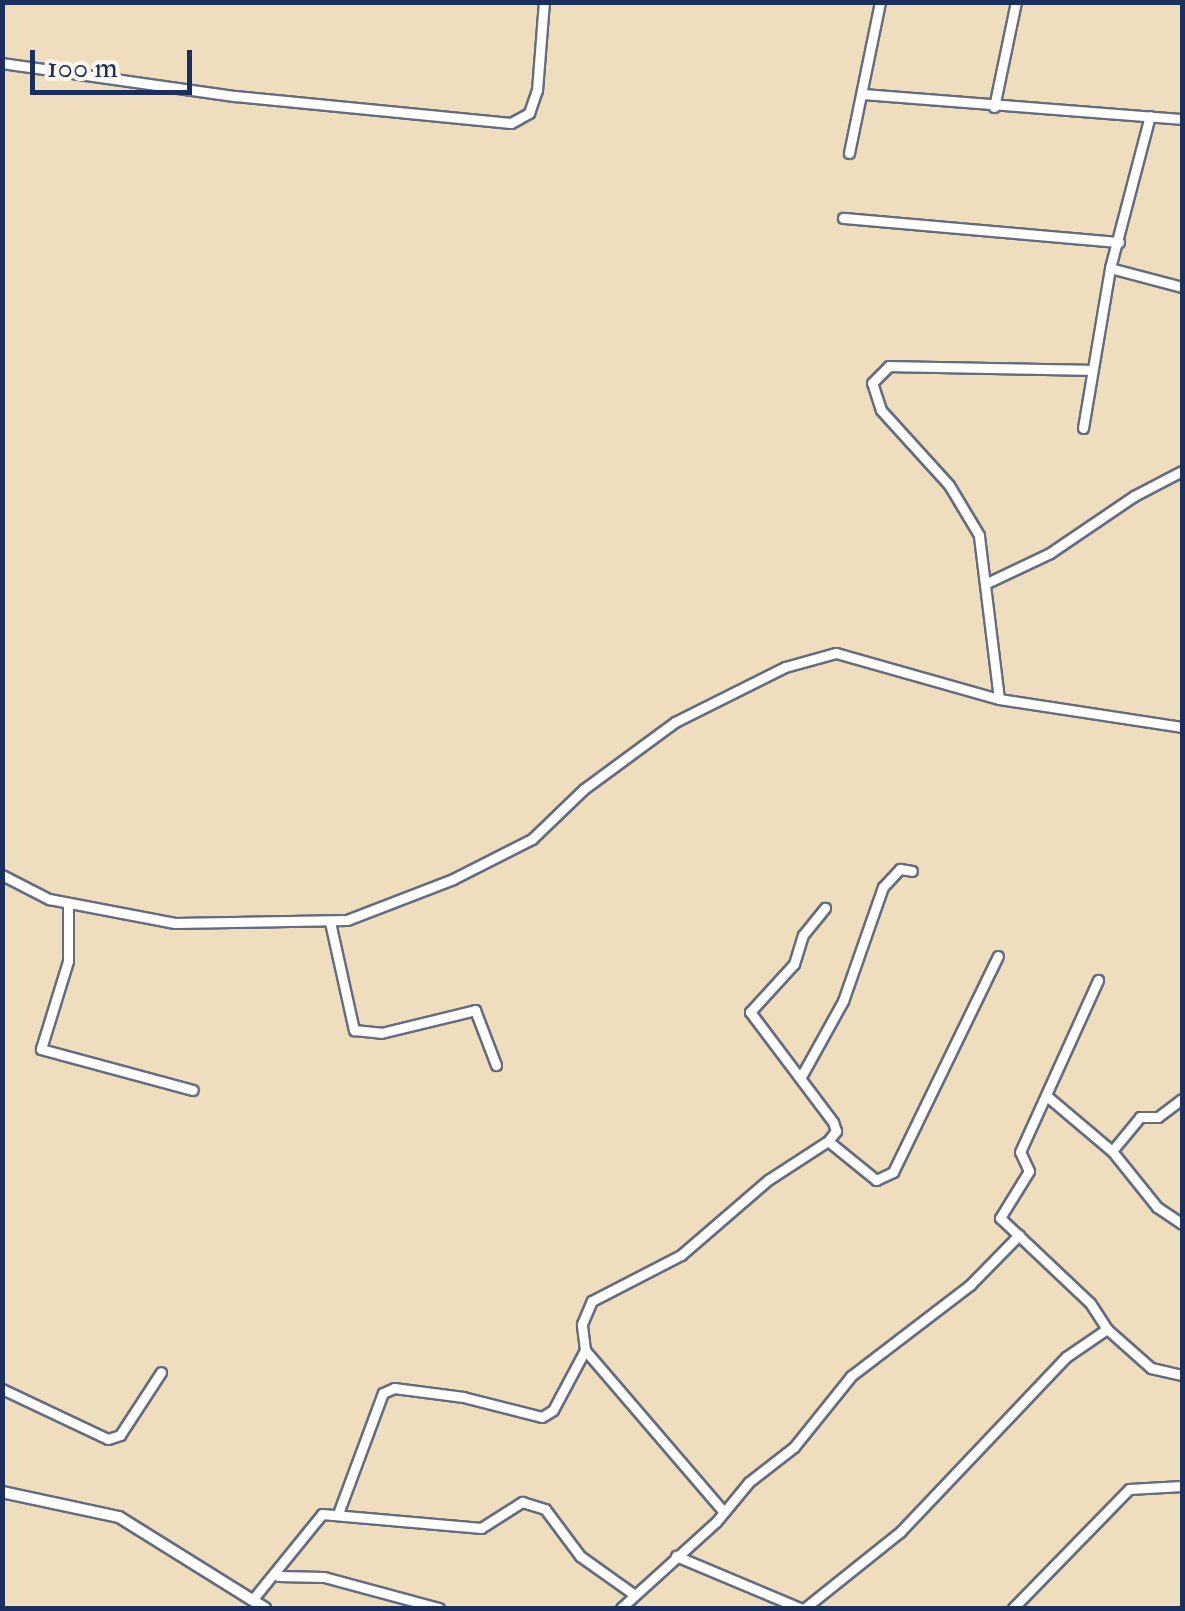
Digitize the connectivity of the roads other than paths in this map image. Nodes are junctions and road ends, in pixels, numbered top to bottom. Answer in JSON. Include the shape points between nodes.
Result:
{"nodes":[{"id":1,"x":544,"y":2,"type":"edge"},
{"id":2,"x":880,"y":2,"type":"edge"},
{"id":3,"x":1016,"y":2,"type":"edge"},
{"id":4,"x":2,"y":63,"type":"edge"},
{"id":5,"x":864,"y":94,"type":"junction"},
{"id":6,"x":994,"y":106,"type":"junction"},
{"id":7,"x":1150,"y":116,"type":"junction"},
{"id":8,"x":1182,"y":119,"type":"edge"},
{"id":9,"x":850,"y":153,"type":"dead end"},
{"id":10,"x":843,"y":218,"type":"dead end"},
{"id":11,"x":1118,"y":242,"type":"junction"},
{"id":12,"x":1110,"y":268,"type":"junction"},
{"id":13,"x":1182,"y":287,"type":"edge"},
{"id":14,"x":1092,"y":370,"type":"junction"},
{"id":15,"x":1083,"y":428,"type":"dead end"},
{"id":16,"x":1182,"y":472,"type":"edge"},
{"id":17,"x":989,"y":582,"type":"junction"},
{"id":18,"x":999,"y":699,"type":"junction"},
{"id":19,"x":1182,"y":727,"type":"edge"},
{"id":20,"x":912,"y":871,"type":"dead end"},
{"id":21,"x":2,"y":875,"type":"edge"},
{"id":22,"x":68,"y":904,"type":"junction"},
{"id":23,"x":825,"y":908,"type":"dead end"},
{"id":24,"x":330,"y":922,"type":"junction"},
{"id":25,"x":998,"y":956,"type":"dead end"},
{"id":26,"x":1098,"y":980,"type":"dead end"},
{"id":27,"x":496,"y":1065,"type":"dead end"},
{"id":28,"x":802,"y":1076,"type":"junction"},
{"id":29,"x":193,"y":1090,"type":"dead end"},
{"id":30,"x":1048,"y":1098,"type":"junction"},
{"id":31,"x":1182,"y":1099,"type":"edge"},
{"id":32,"x":828,"y":1142,"type":"junction"},
{"id":33,"x":1112,"y":1151,"type":"junction"},
{"id":34,"x":1182,"y":1224,"type":"edge"},
{"id":35,"x":1019,"y":1235,"type":"junction"},
{"id":36,"x":1107,"y":1328,"type":"junction"},
{"id":37,"x":585,"y":1350,"type":"junction"},
{"id":38,"x":160,"y":1372,"type":"dead end"},
{"id":39,"x":1182,"y":1375,"type":"edge"},
{"id":40,"x":2,"y":1389,"type":"edge"},
{"id":41,"x":1182,"y":1486,"type":"edge"},
{"id":42,"x":2,"y":1492,"type":"edge"},
{"id":43,"x":339,"y":1511,"type":"junction"},
{"id":44,"x":724,"y":1512,"type":"junction"},
{"id":45,"x":676,"y":1556,"type":"junction"},
{"id":46,"x":278,"y":1576,"type":"junction"},
{"id":47,"x":632,"y":1592,"type":"junction"},
{"id":48,"x":253,"y":1599,"type":"junction"},
{"id":49,"x":824,"y":1604,"type":"edge"},
{"id":50,"x":265,"y":1608,"type":"edge"},
{"id":51,"x":438,"y":1608,"type":"edge"},
{"id":52,"x":622,"y":1608,"type":"edge"},
{"id":53,"x":802,"y":1608,"type":"edge"},
{"id":54,"x":1013,"y":1608,"type":"edge"}],
"edges":[{"from":1,"to":4,"type":"street","via":[[537,90],[529,113],[511,123],[234,96]]},
{"from":2,"to":5,"type":"street"},
{"from":3,"to":6,"type":"street"},
{"from":5,"to":6,"type":"street"},
{"from":5,"to":9,"type":"street"},
{"from":6,"to":7,"type":"street"},
{"from":7,"to":8,"type":"street"},
{"from":7,"to":11,"type":"street"},
{"from":10,"to":11,"type":"street"},
{"from":11,"to":12,"type":"street"},
{"from":12,"to":13,"type":"street"},
{"from":12,"to":14,"type":"street"},
{"from":14,"to":15,"type":"street"},
{"from":14,"to":17,"type":"street","via":[[926,365],[890,366],[876,374],[873,392],[881,410],[973,521]]},
{"from":16,"to":17,"type":"street","via":[[1050,553]]},
{"from":17,"to":18,"type":"street"},
{"from":18,"to":19,"type":"street"},
{"from":18,"to":24,"type":"street","via":[[836,654],[785,667],[674,722],[584,789],[532,840],[453,879]]},
{"from":20,"to":28,"type":"street","via":[[900,870],[883,886],[842,1001]]},
{"from":21,"to":22,"type":"street"},
{"from":22,"to":24,"type":"street","via":[[174,923]]},
{"from":22,"to":29,"type":"street","via":[[68,961],[41,1049]]},
{"from":23,"to":28,"type":"street","via":[[803,935],[794,964],[750,1012]]},
{"from":24,"to":27,"type":"street","via":[[354,1030],[381,1033],[475,1010]]},
{"from":25,"to":32,"type":"street","via":[[886,1180],[876,1180]]},
{"from":26,"to":30,"type":"street"},
{"from":28,"to":32,"type":"street","via":[[833,1122]]},
{"from":30,"to":33,"type":"street"},
{"from":30,"to":35,"type":"street","via":[[1020,1152],[1029,1171],[1000,1213]]},
{"from":31,"to":33,"type":"street","via":[[1158,1117],[1140,1117]]},
{"from":32,"to":37,"type":"street","via":[[768,1180],[681,1254],[602,1291],[582,1324]]},
{"from":33,"to":34,"type":"street","via":[[1157,1207]]},
{"from":35,"to":36,"type":"street"},
{"from":35,"to":44,"type":"street","via":[[970,1285],[850,1376],[794,1447]]},
{"from":36,"to":39,"type":"street","via":[[1151,1368]]},
{"from":36,"to":49,"type":"street","via":[[1066,1357],[984,1449]]},
{"from":37,"to":43,"type":"street","via":[[553,1410],[542,1417],[463,1397],[394,1388],[383,1393]]},
{"from":37,"to":44,"type":"street"},
{"from":38,"to":40,"type":"street","via":[[120,1436],[108,1439]]},
{"from":41,"to":54,"type":"street","via":[[1129,1489]]},
{"from":42,"to":48,"type":"street","via":[[119,1517]]},
{"from":43,"to":46,"type":"street","via":[[315,1521]]},
{"from":43,"to":47,"type":"street","via":[[481,1528],[514,1503],[534,1503],[580,1556]]},
{"from":44,"to":45,"type":"street"},
{"from":45,"to":47,"type":"street"},
{"from":45,"to":53,"type":"street"},
{"from":46,"to":48,"type":"street"},
{"from":46,"to":51,"type":"street","via":[[324,1577]]},
{"from":47,"to":52,"type":"street"},
{"from":48,"to":50,"type":"street"},
{"from":49,"to":53,"type":"street"}]}
